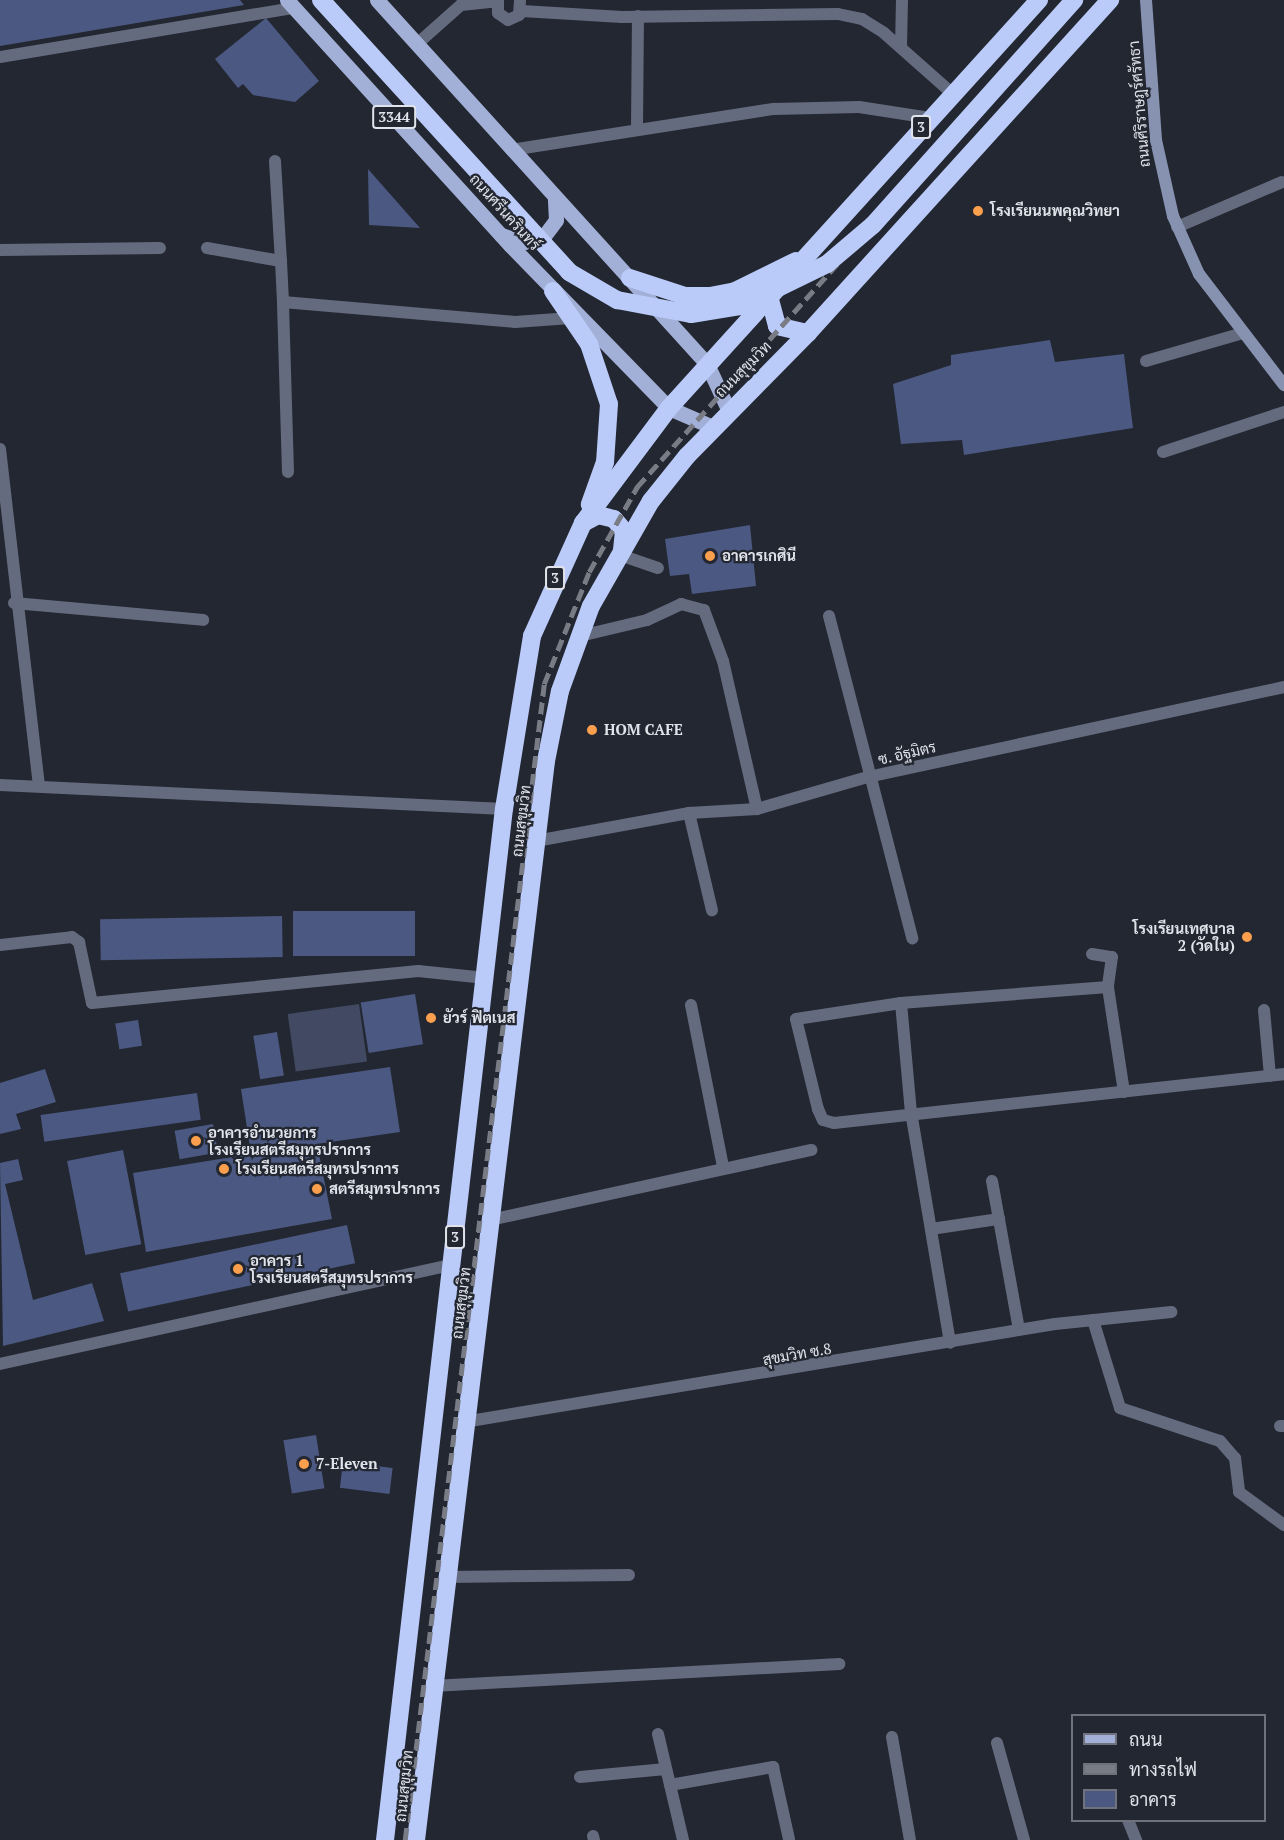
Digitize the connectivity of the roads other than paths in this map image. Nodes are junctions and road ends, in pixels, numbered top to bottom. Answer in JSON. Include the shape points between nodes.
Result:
{"nodes":[{"id":1,"x":321,"y":0,"type":"edge"},
{"id":2,"x":377,"y":0,"type":"edge"},
{"id":3,"x":902,"y":0,"type":"edge"},
{"id":4,"x":1039,"y":0,"type":"edge"},
{"id":5,"x":1074,"y":0,"type":"edge"},
{"id":6,"x":1110,"y":0,"type":"edge"},
{"id":7,"x":1146,"y":0,"type":"edge"},
{"id":8,"x":497,"y":1,"type":"edge"},
{"id":9,"x":290,"y":4,"type":"edge"},
{"id":10,"x":521,"y":6,"type":"edge"},
{"id":11,"x":638,"y":16,"type":"junction"},
{"id":12,"x":417,"y":44,"type":"junction"},
{"id":13,"x":901,"y":47,"type":"junction"},
{"id":14,"x":0,"y":57,"type":"edge"},
{"id":15,"x":953,"y":94,"type":"junction"},
{"id":16,"x":930,"y":118,"type":"junction"},
{"id":17,"x":637,"y":128,"type":"junction"},
{"id":18,"x":511,"y":150,"type":"junction"},
{"id":19,"x":275,"y":161,"type":"dead end"},
{"id":20,"x":1282,"y":182,"type":"dead end"},
{"id":21,"x":555,"y":199,"type":"junction"},
{"id":22,"x":1177,"y":227,"type":"junction"},
{"id":23,"x":501,"y":235,"type":"junction"},
{"id":24,"x":160,"y":248,"type":"dead end"},
{"id":25,"x":207,"y":248,"type":"dead end"},
{"id":26,"x":0,"y":250,"type":"edge"},
{"id":27,"x":805,"y":256,"type":"junction"},
{"id":28,"x":281,"y":261,"type":"junction"},
{"id":29,"x":630,"y":278,"type":"junction"},
{"id":30,"x":553,"y":291,"type":"junction"},
{"id":31,"x":769,"y":296,"type":"junction"},
{"id":32,"x":284,"y":302,"type":"junction"},
{"id":33,"x":571,"y":318,"type":"junction"},
{"id":34,"x":808,"y":333,"type":"junction"},
{"id":35,"x":1243,"y":333,"type":"junction"},
{"id":36,"x":1146,"y":361,"type":"dead end"},
{"id":37,"x":707,"y":364,"type":"junction"},
{"id":38,"x":1284,"y":386,"type":"edge"},
{"id":39,"x":669,"y":408,"type":"junction"},
{"id":40,"x":728,"y":409,"type":"junction"},
{"id":41,"x":1284,"y":412,"type":"edge"},
{"id":42,"x":713,"y":427,"type":"junction"},
{"id":43,"x":0,"y":449,"type":"edge"},
{"id":44,"x":1163,"y":452,"type":"dead end"},
{"id":45,"x":288,"y":472,"type":"dead end"},
{"id":46,"x":583,"y":523,"type":"junction"},
{"id":47,"x":620,"y":555,"type":"junction"},
{"id":48,"x":658,"y":568,"type":"dead end"},
{"id":49,"x":14,"y":603,"type":"junction"},
{"id":50,"x":829,"y":616,"type":"dead end"},
{"id":51,"x":203,"y":620,"type":"dead end"},
{"id":52,"x":580,"y":636,"type":"junction"},
{"id":53,"x":1284,"y":687,"type":"edge"},
{"id":54,"x":868,"y":777,"type":"junction"},
{"id":55,"x":0,"y":785,"type":"edge"},
{"id":56,"x":39,"y":786,"type":"junction"},
{"id":57,"x":504,"y":808,"type":"junction"},
{"id":58,"x":757,"y":810,"type":"junction"},
{"id":59,"x":689,"y":813,"type":"junction"},
{"id":60,"x":536,"y":841,"type":"junction"},
{"id":61,"x":712,"y":910,"type":"dead end"},
{"id":62,"x":912,"y":938,"type":"dead end"},
{"id":63,"x":0,"y":945,"type":"edge"},
{"id":64,"x":1092,"y":954,"type":"dead end"},
{"id":65,"x":486,"y":978,"type":"junction"},
{"id":66,"x":1108,"y":987,"type":"junction"},
{"id":67,"x":901,"y":1003,"type":"junction"},
{"id":68,"x":691,"y":1005,"type":"dead end"},
{"id":69,"x":1264,"y":1010,"type":"dead end"},
{"id":70,"x":1284,"y":1074,"type":"edge"},
{"id":71,"x":1270,"y":1076,"type":"junction"},
{"id":72,"x":1124,"y":1092,"type":"junction"},
{"id":73,"x":911,"y":1112,"type":"junction"},
{"id":74,"x":811,"y":1150,"type":"dead end"},
{"id":75,"x":723,"y":1167,"type":"junction"},
{"id":76,"x":992,"y":1181,"type":"dead end"},
{"id":77,"x":999,"y":1219,"type":"junction"},
{"id":78,"x":490,"y":1220,"type":"junction"},
{"id":79,"x":931,"y":1229,"type":"junction"},
{"id":80,"x":452,"y":1265,"type":"junction"},
{"id":81,"x":1171,"y":1312,"type":"dead end"},
{"id":82,"x":1093,"y":1320,"type":"junction"},
{"id":83,"x":1019,"y":1330,"type":"junction"},
{"id":84,"x":950,"y":1343,"type":"junction"},
{"id":85,"x":0,"y":1364,"type":"edge"},
{"id":86,"x":464,"y":1422,"type":"junction"},
{"id":87,"x":1284,"y":1525,"type":"edge"},
{"id":88,"x":629,"y":1575,"type":"dead end"},
{"id":89,"x":446,"y":1577,"type":"junction"},
{"id":90,"x":839,"y":1664,"type":"dead end"},
{"id":91,"x":433,"y":1686,"type":"junction"},
{"id":92,"x":658,"y":1734,"type":"dead end"},
{"id":93,"x":892,"y":1737,"type":"dead end"},
{"id":94,"x":997,"y":1743,"type":"dead end"},
{"id":95,"x":666,"y":1769,"type":"junction"},
{"id":96,"x":580,"y":1777,"type":"dead end"},
{"id":97,"x":670,"y":1785,"type":"junction"},
{"id":98,"x":1128,"y":1822,"type":"edge"},
{"id":99,"x":789,"y":1839,"type":"edge"},
{"id":100,"x":385,"y":1840,"type":"edge"},
{"id":101,"x":416,"y":1840,"type":"edge"},
{"id":102,"x":683,"y":1840,"type":"edge"},
{"id":103,"x":910,"y":1840,"type":"edge"},
{"id":104,"x":1024,"y":1840,"type":"edge"},
{"id":105,"x":1136,"y":1840,"type":"edge"}],
"edges":[{"from":1,"to":5,"type":"highway","bridge":true,"via":[[568,272],[616,300],[691,314],[741,306],[827,264],[873,225]]},
{"from":2,"to":12,"type":"main road"},
{"from":3,"to":13,"type":"street"},
{"from":4,"to":15,"type":"highway","name":"ถนนสุขุมวิท","number":"3"},
{"from":6,"to":34,"type":"highway","name":"ถนนสุขุมวิท","number":"3"},
{"from":7,"to":22,"type":"street","name":"ถนนศิริราษฎร์ศรัทธา","via":[[1156,140]]},
{"from":8,"to":10,"type":"street","via":[[504,19]]},
{"from":8,"to":12,"type":"street","via":[[461,5]]},
{"from":9,"to":14,"type":"street"},
{"from":9,"to":23,"type":"main road","name":"ถนนศรีนครินทร์","number":"3344"},
{"from":10,"to":11,"type":"street"},
{"from":11,"to":13,"type":"street","via":[[838,14],[862,19]]},
{"from":11,"to":17,"type":"street"},
{"from":12,"to":18,"type":"main road"},
{"from":13,"to":15,"type":"street"},
{"from":15,"to":16,"type":"highway","name":"ถนนสุขุมวิท","number":"3"},
{"from":16,"to":17,"type":"street","via":[[820,106]]},
{"from":16,"to":27,"type":"highway","name":"ถนนสุขุมวิท","number":"3"},
{"from":17,"to":18,"type":"street"},
{"from":18,"to":21,"type":"main road"},
{"from":19,"to":28,"type":"street"},
{"from":20,"to":22,"type":"street"},
{"from":21,"to":23,"type":"main road","via":[[556,220],[544,236],[524,242]]},
{"from":21,"to":29,"type":"main road"},
{"from":22,"to":35,"type":"street","name":"ถนนศิริราษฎร์ศรัทธา","via":[[1199,274]]},
{"from":23,"to":30,"type":"main road","name":"ถนนศรีนครินทร์","number":"3344"},
{"from":24,"to":26,"type":"street"},
{"from":25,"to":28,"type":"street"},
{"from":27,"to":29,"type":"highway","via":[[735,291],[710,296],[685,296]]},
{"from":27,"to":31,"type":"highway","name":"ถนนสุขุมวิท","number":"3"},
{"from":28,"to":32,"type":"street"},
{"from":29,"to":37,"type":"main road"},
{"from":30,"to":33,"type":"highway"},
{"from":30,"to":39,"type":"main road","name":"ถนนศรีนครินทร์","number":"3344"},
{"from":31,"to":34,"type":"highway","via":[[777,326]]},
{"from":31,"to":37,"type":"highway","name":"ถนนสุขุมวิท","number":"3"},
{"from":32,"to":33,"type":"street","via":[[515,322]]},
{"from":32,"to":45,"type":"street"},
{"from":33,"to":46,"type":"highway","via":[[601,371],[609,404],[605,462]]},
{"from":34,"to":40,"type":"highway","name":"ถนนสุขุมวิท","number":"3"},
{"from":35,"to":36,"type":"street"},
{"from":35,"to":38,"type":"street","name":"ถนนศิริราษฎร์ศรัทธา"},
{"from":37,"to":39,"type":"highway","name":"ถนนสุขุมวิท","number":"3"},
{"from":37,"to":40,"type":"main road"},
{"from":39,"to":42,"type":"main road","name":"ถนนศรีนครินทร์","number":"3344"},
{"from":39,"to":46,"type":"highway","name":"ถนนสุขุมวิท","number":"3"},
{"from":40,"to":42,"type":"highway","name":"ถนนสุขุมวิท","number":"3"},
{"from":41,"to":44,"type":"street"},
{"from":42,"to":47,"type":"highway","name":"ถนนสุขุมวิท","number":"3","via":[[651,501]]},
{"from":43,"to":49,"type":"street"},
{"from":46,"to":47,"type":"highway","via":[[598,515],[614,519],[625,539]]},
{"from":46,"to":57,"type":"highway","name":"ถนนสุขุมวิท","number":"3","via":[[532,636]]},
{"from":47,"to":48,"type":"street"},
{"from":47,"to":52,"type":"highway","name":"ถนนสุขุมวิท","number":"3"},
{"from":49,"to":51,"type":"street"},
{"from":49,"to":56,"type":"street"},
{"from":50,"to":54,"type":"street"},
{"from":52,"to":58,"type":"street","via":[[647,620],[681,604],[704,610],[723,661]]},
{"from":52,"to":60,"type":"highway","name":"ถนนสุขุมวิท","number":"3","via":[[553,723]]},
{"from":53,"to":54,"type":"street","name":"ซ. อัฐมิตร"},
{"from":54,"to":58,"type":"street","name":"ซ. อัฐมิตร"},
{"from":54,"to":62,"type":"street"},
{"from":55,"to":56,"type":"street"},
{"from":56,"to":57,"type":"street"},
{"from":57,"to":65,"type":"highway","name":"ถนนสุขุมวิท","number":"3"},
{"from":58,"to":59,"type":"street","name":"ซ. อัฐมิตร"},
{"from":59,"to":60,"type":"street","name":"ซ. อัฐมิตร"},
{"from":59,"to":61,"type":"street"},
{"from":60,"to":78,"type":"highway","name":"ถนนสุขุมวิท","number":"3"},
{"from":63,"to":65,"type":"street","via":[[72,937],[80,942],[92,1003],[418,970]]},
{"from":64,"to":66,"type":"street","via":[[1112,957]]},
{"from":65,"to":80,"type":"highway","name":"ถนนสุขุมวิท","number":"3"},
{"from":66,"to":67,"type":"street"},
{"from":66,"to":72,"type":"street"},
{"from":67,"to":73,"type":"street"},
{"from":67,"to":73,"type":"street","via":[[802,1015],[795,1025],[823,1120],[834,1123]]},
{"from":68,"to":75,"type":"street"},
{"from":69,"to":71,"type":"street"},
{"from":70,"to":71,"type":"street"},
{"from":71,"to":72,"type":"street"},
{"from":72,"to":73,"type":"street"},
{"from":73,"to":79,"type":"street"},
{"from":74,"to":75,"type":"street"},
{"from":75,"to":78,"type":"street"},
{"from":76,"to":77,"type":"street"},
{"from":77,"to":79,"type":"street"},
{"from":77,"to":83,"type":"street"},
{"from":78,"to":86,"type":"highway","name":"ถนนสุขุมวิท","number":"3"},
{"from":79,"to":84,"type":"street"},
{"from":80,"to":85,"type":"street"},
{"from":80,"to":100,"type":"highway","name":"ถนนสุขุมวิท","number":"3"},
{"from":81,"to":82,"type":"street","name":"สุขมวิท ซ.8"},
{"from":82,"to":83,"type":"street","name":"สุขมวิท ซ.8"},
{"from":82,"to":87,"type":"street","via":[[1120,1408],[1220,1441],[1234,1458],[1239,1492]]},
{"from":83,"to":84,"type":"street","name":"สุขมวิท ซ.8"},
{"from":84,"to":86,"type":"street","name":"สุขมวิท ซ.8","via":[[650,1395]]},
{"from":86,"to":89,"type":"highway","name":"ถนนสุขุมวิท","number":"3"},
{"from":88,"to":89,"type":"street"},
{"from":89,"to":91,"type":"highway","name":"ถนนสุขุมวิท","number":"3"},
{"from":90,"to":91,"type":"street"},
{"from":91,"to":101,"type":"highway","name":"ถนนสุขุมวิท","number":"3"},
{"from":92,"to":95,"type":"street"},
{"from":93,"to":103,"type":"street"},
{"from":94,"to":104,"type":"street"},
{"from":95,"to":96,"type":"street"},
{"from":95,"to":97,"type":"street"},
{"from":97,"to":99,"type":"street","via":[[773,1767]]},
{"from":97,"to":102,"type":"street"},
{"from":98,"to":105,"type":"street"}]}
